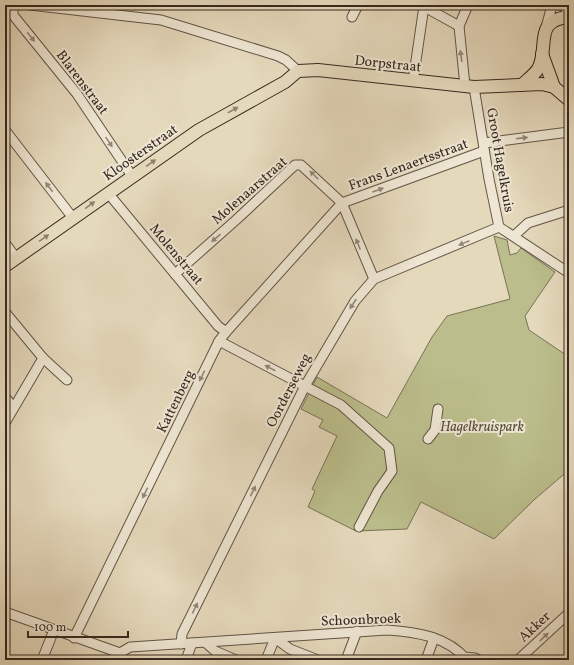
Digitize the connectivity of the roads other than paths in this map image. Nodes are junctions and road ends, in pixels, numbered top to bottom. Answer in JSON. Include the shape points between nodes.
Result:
{"nodes":[{"id":1,"x":13,"y":5,"type":"edge"},
{"id":2,"x":30,"y":5,"type":"edge"},
{"id":3,"x":358,"y":5,"type":"edge"},
{"id":4,"x":468,"y":5,"type":"edge"},
{"id":5,"x":552,"y":5,"type":"edge"},
{"id":6,"x":561,"y":5,"type":"edge"},
{"id":7,"x":422,"y":6,"type":"edge"},
{"id":8,"x":110,"y":9,"type":"edge"},
{"id":9,"x":569,"y":11,"type":"edge"},
{"id":10,"x":569,"y":16,"type":"edge"},
{"id":11,"x":352,"y":17,"type":"dead end"},
{"id":12,"x":459,"y":26,"type":"junction"},
{"id":13,"x":546,"y":28,"type":"junction"},
{"id":14,"x":542,"y":54,"type":"junction"},
{"id":15,"x":298,"y":71,"type":"junction"},
{"id":16,"x":415,"y":81,"type":"junction"},
{"id":17,"x":522,"y":85,"type":"junction"},
{"id":18,"x":470,"y":86,"type":"junction"},
{"id":19,"x":554,"y":88,"type":"junction"},
{"id":20,"x":569,"y":100,"type":"edge"},
{"id":21,"x":5,"y":130,"type":"edge"},
{"id":22,"x":569,"y":132,"type":"edge"},
{"id":23,"x":484,"y":147,"type":"junction"},
{"id":24,"x":132,"y":176,"type":"junction"},
{"id":25,"x":108,"y":193,"type":"junction"},
{"id":26,"x":342,"y":203,"type":"junction"},
{"id":27,"x":569,"y":210,"type":"edge"},
{"id":28,"x":72,"y":218,"type":"junction"},
{"id":29,"x":499,"y":227,"type":"junction"},
{"id":30,"x":514,"y":235,"type":"junction"},
{"id":31,"x":5,"y":243,"type":"edge"},
{"id":32,"x":16,"y":258,"type":"junction"},
{"id":33,"x":5,"y":266,"type":"edge"},
{"id":34,"x":569,"y":273,"type":"edge"},
{"id":35,"x":175,"y":274,"type":"junction"},
{"id":36,"x":374,"y":279,"type":"junction"},
{"id":37,"x":5,"y":312,"type":"edge"},
{"id":38,"x":226,"y":332,"type":"junction"},
{"id":39,"x":219,"y":341,"type":"junction"},
{"id":40,"x":43,"y":358,"type":"junction"},
{"id":41,"x":67,"y":380,"type":"dead end"},
{"id":42,"x":305,"y":386,"type":"junction"},
{"id":43,"x":5,"y":397,"type":"edge"},
{"id":44,"x":13,"y":407,"type":"junction"},
{"id":45,"x":438,"y":409,"type":"dead end"},
{"id":46,"x":5,"y":422,"type":"edge"},
{"id":47,"x":428,"y":440,"type":"dead end"},
{"id":48,"x":359,"y":527,"type":"dead end"},
{"id":49,"x":5,"y":612,"type":"edge"},
{"id":50,"x":569,"y":613,"type":"edge"},
{"id":51,"x":54,"y":630,"type":"junction"},
{"id":52,"x":357,"y":631,"type":"junction"},
{"id":53,"x":74,"y":638,"type":"junction"},
{"id":54,"x":275,"y":638,"type":"junction"},
{"id":55,"x":434,"y":638,"type":"junction"},
{"id":56,"x":192,"y":643,"type":"junction"},
{"id":57,"x":206,"y":643,"type":"junction"},
{"id":58,"x":181,"y":644,"type":"junction"},
{"id":59,"x":120,"y":653,"type":"junction"},
{"id":60,"x":466,"y":659,"type":"edge"},
{"id":61,"x":42,"y":660,"type":"edge"},
{"id":62,"x":127,"y":660,"type":"edge"},
{"id":63,"x":186,"y":660,"type":"edge"},
{"id":64,"x":236,"y":660,"type":"edge"},
{"id":65,"x":266,"y":660,"type":"edge"},
{"id":66,"x":318,"y":660,"type":"edge"},
{"id":67,"x":346,"y":660,"type":"edge"},
{"id":68,"x":426,"y":660,"type":"edge"},
{"id":69,"x":479,"y":660,"type":"edge"},
{"id":70,"x":518,"y":660,"type":"edge"}],
"edges":[{"from":1,"to":24,"type":"street","name":"Blarenstraat","one_way":true,"via":[[13,15],[77,94]]},
{"from":2,"to":8,"type":"street"},
{"from":3,"to":11,"type":"street"},
{"from":4,"to":12,"type":"street"},
{"from":5,"to":13,"type":"street"},
{"from":6,"to":9,"type":"street"},
{"from":7,"to":12,"type":"street"},
{"from":7,"to":16,"type":"street"},
{"from":8,"to":15,"type":"street","via":[[202,32],[286,60]]},
{"from":10,"to":13,"type":"main road","via":[[555,19]]},
{"from":18,"to":12,"type":"street","name":"Groot Hagelkruis","one_way":true},
{"from":13,"to":14,"type":"main road"},
{"from":14,"to":17,"type":"main road","via":[[538,69]]},
{"from":14,"to":19,"type":"main road"},
{"from":15,"to":16,"type":"main road","name":"Dorpstraat","via":[[318,70]]},
{"from":24,"to":15,"type":"main road","name":"Kloosterstraat","one_way":true,"via":[[199,130],[285,82]]},
{"from":16,"to":18,"type":"main road","name":"Dorpstraat"},
{"from":17,"to":18,"type":"main road","name":"Dorpstraat"},
{"from":17,"to":19,"type":"main road","name":"Dorpstraat","via":[[542,84]]},
{"from":18,"to":23,"type":"street","name":"Groot Hagelkruis"},
{"from":19,"to":20,"type":"main road"},
{"from":28,"to":21,"type":"street","one_way":true},
{"from":23,"to":22,"type":"street","name":"Frans Lenaertsstraat","one_way":true},
{"from":26,"to":23,"type":"street","name":"Frans Lenaertsstraat","one_way":true},
{"from":23,"to":29,"type":"street","name":"Groot Hagelkruis"},
{"from":24,"to":25,"type":"main road","name":"Kloosterstraat"},
{"from":28,"to":25,"type":"main road","name":"Kloosterstraat","one_way":true},
{"from":25,"to":35,"type":"street","name":"Molenstraat"},
{"from":26,"to":35,"type":"street","name":"Molenaarstraat","one_way":true,"via":[[308,169],[295,165]]},
{"from":36,"to":26,"type":"street","one_way":true},
{"from":26,"to":38,"type":"street","name":"Kattenberg"},
{"from":27,"to":30,"type":"street","via":[[528,223]]},
{"from":32,"to":28,"type":"main road","name":"Kloosterstraat","one_way":true},
{"from":29,"to":30,"type":"street","name":"Groot Hagelkruis"},
{"from":29,"to":36,"type":"street","name":"Oorderseweg","one_way":true},
{"from":30,"to":34,"type":"street","name":"Groot Hagelkruis"},
{"from":31,"to":32,"type":"street"},
{"from":32,"to":33,"type":"main road","name":"Kloosterstraat"},
{"from":35,"to":38,"type":"street","name":"Molenstraat","via":[[218,326]]},
{"from":36,"to":42,"type":"street","name":"Oorderseweg","one_way":true,"via":[[355,301]]},
{"from":37,"to":40,"type":"street"},
{"from":38,"to":39,"type":"street","name":"Kattenberg"},
{"from":42,"to":39,"type":"street","one_way":true},
{"from":39,"to":53,"type":"street","name":"Kattenberg","one_way":true},
{"from":40,"to":41,"type":"street"},
{"from":40,"to":44,"type":"street"},
{"from":42,"to":48,"type":"street","via":[[341,406],[389,448],[392,471]]},
{"from":58,"to":42,"type":"street","name":"Oorderseweg","one_way":true,"via":[[182,634]]},
{"from":43,"to":44,"type":"street"},
{"from":44,"to":46,"type":"street"},
{"from":45,"to":47,"type":"street","via":[[435,430]]},
{"from":49,"to":51,"type":"street"},
{"from":70,"to":50,"type":"street","name":"Akker","one_way":true},
{"from":51,"to":53,"type":"street"},
{"from":51,"to":61,"type":"street"},
{"from":52,"to":54,"type":"street","name":"Schoonbroek"},
{"from":52,"to":55,"type":"street","name":"Schoonbroek","via":[[414,632]]},
{"from":52,"to":67,"type":"street"},
{"from":53,"to":59,"type":"street"},
{"from":54,"to":57,"type":"street","name":"Schoonbroek"},
{"from":54,"to":65,"type":"street"},
{"from":54,"to":66,"type":"street","via":[[290,649]]},
{"from":55,"to":60,"type":"street","name":"Schoonbroek","via":[[447,643]]},
{"from":55,"to":68,"type":"street"},
{"from":56,"to":57,"type":"street","name":"Schoonbroek"},
{"from":56,"to":58,"type":"street","name":"Schoonbroek"},
{"from":56,"to":63,"type":"street"},
{"from":57,"to":64,"type":"street","via":[[215,651]]},
{"from":58,"to":59,"type":"street","name":"Schoonbroek","via":[[130,647]]},
{"from":59,"to":62,"type":"street"},
{"from":60,"to":69,"type":"street","name":"Schoonbroek"}]}
